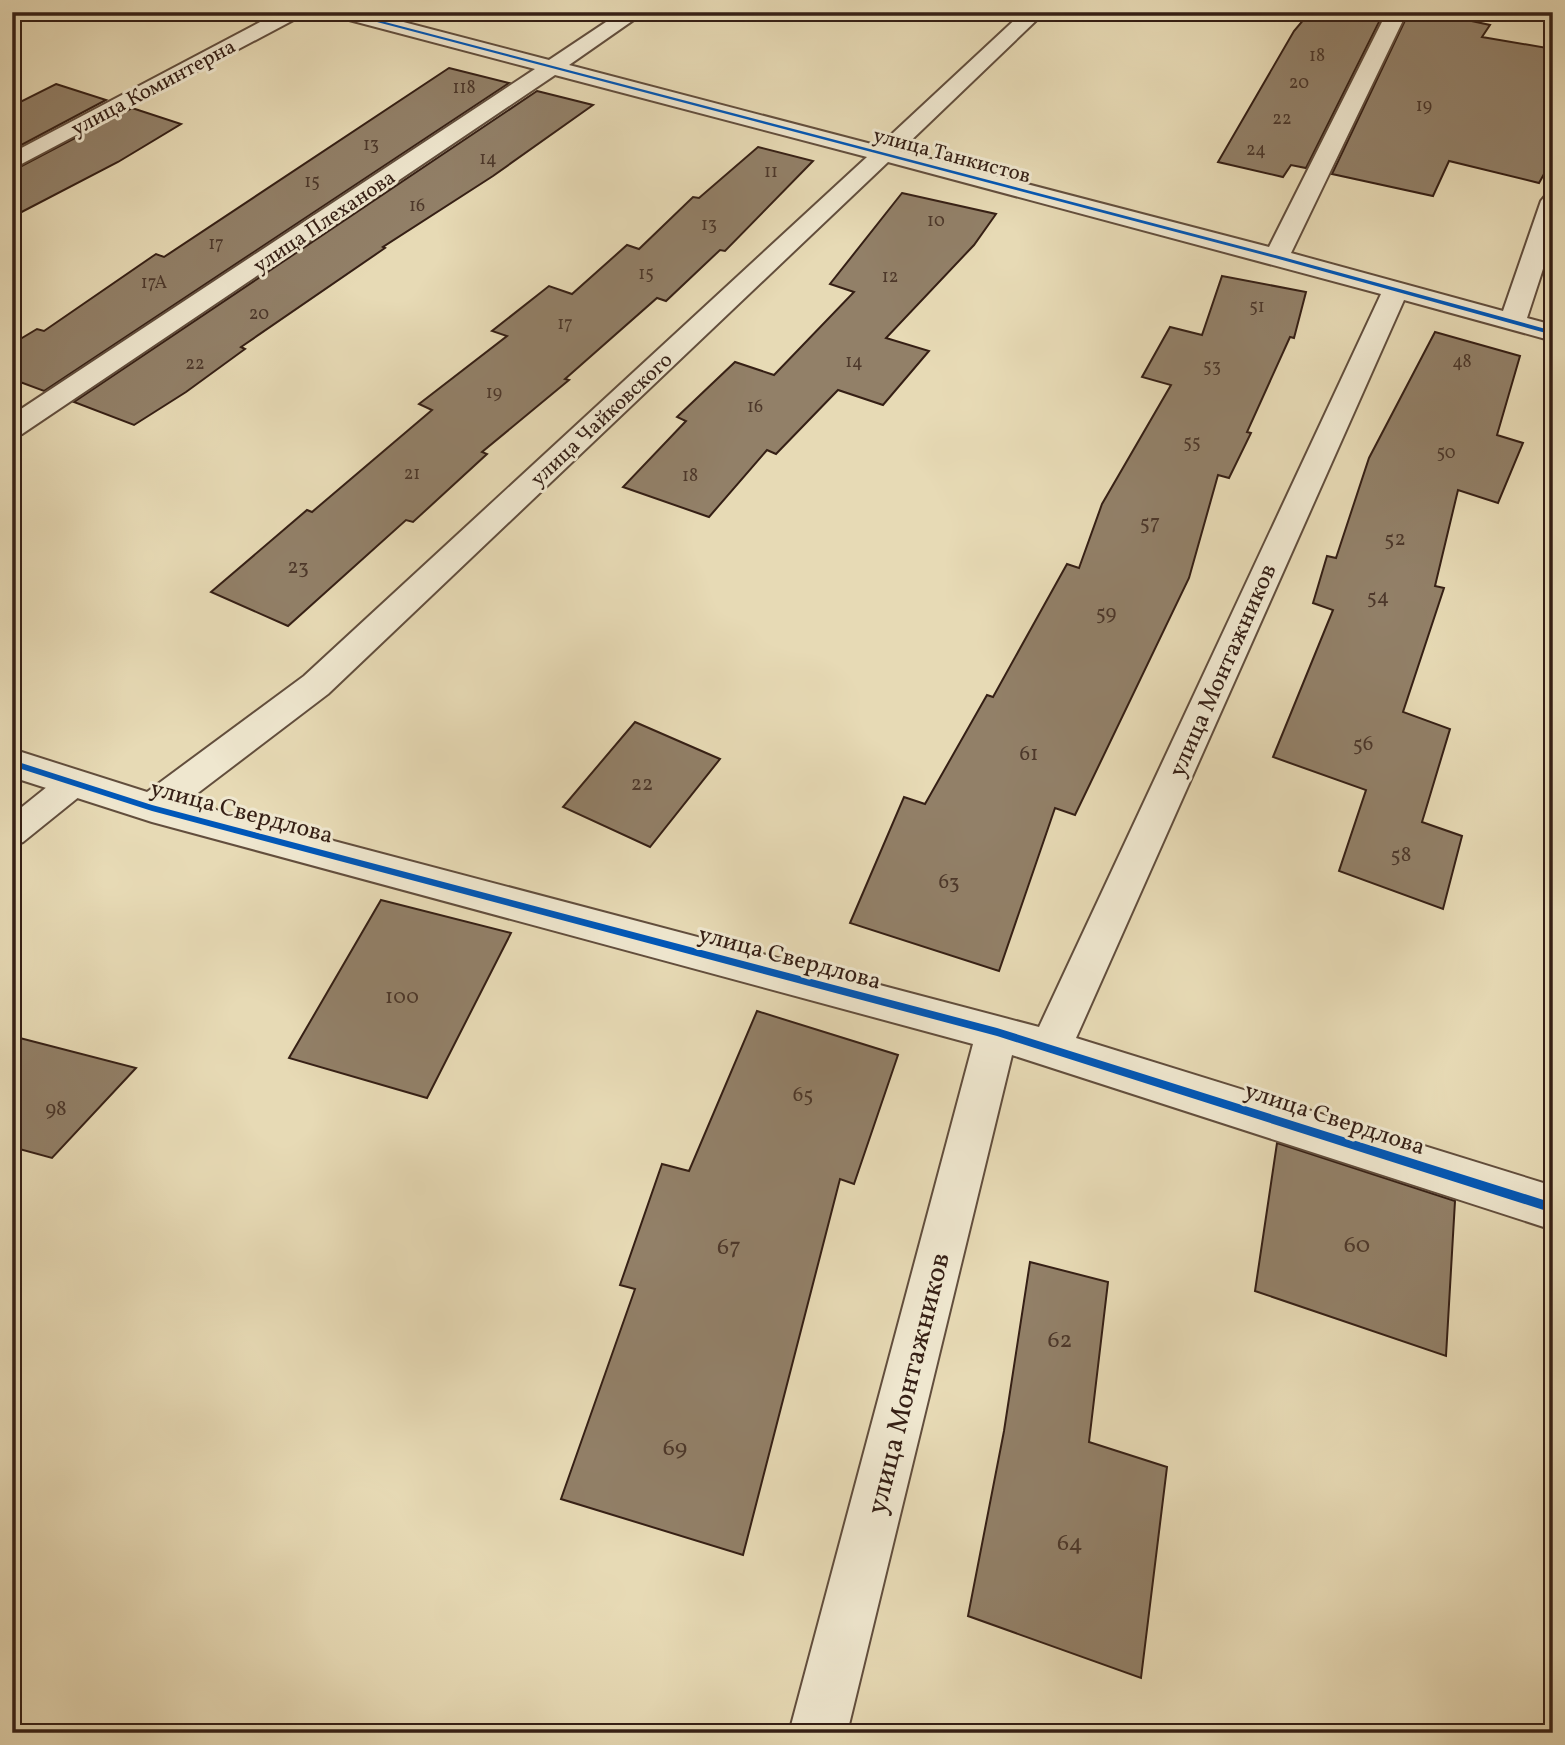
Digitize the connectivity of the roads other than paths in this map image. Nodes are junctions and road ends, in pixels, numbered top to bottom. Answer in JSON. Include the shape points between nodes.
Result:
{"nodes":[{"id":1,"x":294,"y":12,"type":"edge"},
{"id":2,"x":341,"y":12,"type":"edge"},
{"id":3,"x":635,"y":12,"type":"edge"},
{"id":4,"x":1035,"y":12,"type":"edge"},
{"id":5,"x":1397,"y":12,"type":"edge"},
{"id":6,"x":553,"y":69,"type":"junction"},
{"id":7,"x":884,"y":155,"type":"junction"},
{"id":8,"x":12,"y":162,"type":"edge"},
{"id":9,"x":1553,"y":201,"type":"edge"},
{"id":10,"x":1277,"y":257,"type":"junction"},
{"id":11,"x":1395,"y":291,"type":"junction"},
{"id":12,"x":1512,"y":322,"type":"junction"},
{"id":13,"x":1553,"y":333,"type":"edge"},
{"id":14,"x":12,"y":428,"type":"edge"},
{"id":15,"x":12,"y":763,"type":"edge"},
{"id":16,"x":74,"y":783,"type":"junction"},
{"id":17,"x":152,"y":808,"type":"junction"},
{"id":18,"x":12,"y":833,"type":"edge"},
{"id":19,"x":997,"y":1032,"type":"junction"},
{"id":20,"x":1050,"y":1049,"type":"junction"},
{"id":21,"x":1553,"y":1208,"type":"edge"},
{"id":22,"x":818,"y":1733,"type":"edge"}],
"edges":[{"from":1,"to":8,"type":"street","name":"улица Коминтерна"},
{"from":2,"to":6,"type":"street","name":"улица Танкистов"},
{"from":3,"to":6,"type":"street","name":"улица Плеханова"},
{"from":4,"to":7,"type":"street","name":"улица Чайковского"},
{"from":5,"to":10,"type":"street"},
{"from":6,"to":7,"type":"street","name":"улица Танкистов"},
{"from":6,"to":14,"type":"street","name":"улица Плеханова"},
{"from":7,"to":10,"type":"street","name":"улица Танкистов"},
{"from":7,"to":17,"type":"street","name":"улица Чайковского","via":[[316,685]]},
{"from":9,"to":12,"type":"street"},
{"from":10,"to":11,"type":"street","name":"улица Танкистов"},
{"from":11,"to":12,"type":"street","name":"улица Танкистов"},
{"from":11,"to":20,"type":"street","name":"улица Монтажников"},
{"from":12,"to":13,"type":"street","name":"улица Танкистов"},
{"from":15,"to":16,"type":"street","name":"улица Свердлова"},
{"from":16,"to":17,"type":"street","name":"улица Свердлова"},
{"from":16,"to":18,"type":"lane"},
{"from":17,"to":19,"type":"street","name":"улица Свердлова"},
{"from":19,"to":20,"type":"street","name":"улица Свердлова"},
{"from":19,"to":22,"type":"street","name":"улица Монтажников"},
{"from":20,"to":21,"type":"street","name":"улица Свердлова"}]}
